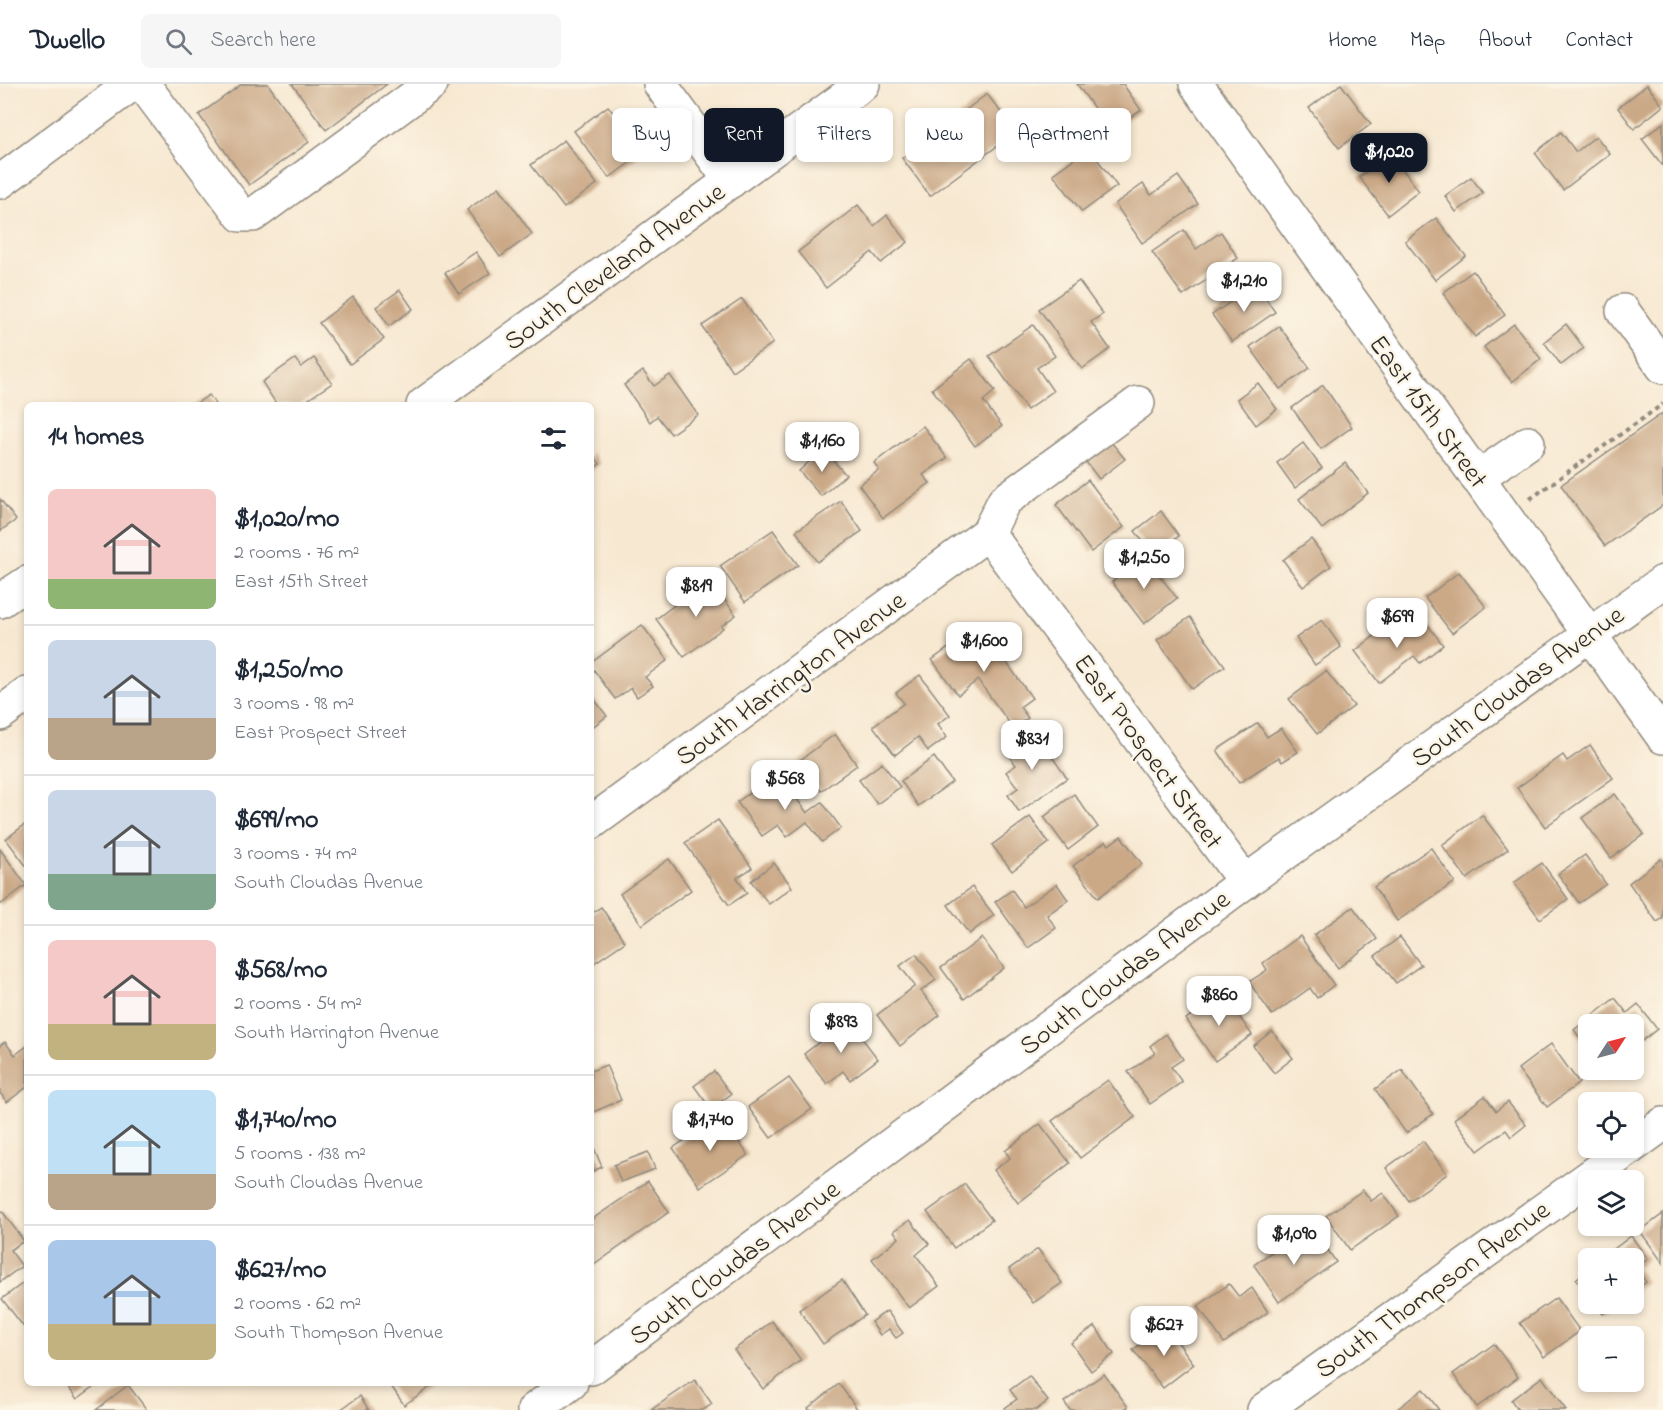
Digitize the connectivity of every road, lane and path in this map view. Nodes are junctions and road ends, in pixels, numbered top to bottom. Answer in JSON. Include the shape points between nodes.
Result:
{"nodes":[{"id":1,"x":132,"y":84,"type":"edge"},
{"id":2,"x":142,"y":84,"type":"edge"},
{"id":3,"x":431,"y":84,"type":"edge"},
{"id":4,"x":660,"y":84,"type":"edge"},
{"id":5,"x":862,"y":84,"type":"edge"},
{"id":6,"x":1196,"y":84,"type":"edge"},
{"id":7,"x":731,"y":181,"type":"junction"},
{"id":8,"x":0,"y":182,"type":"edge"},
{"id":9,"x":1623,"y":311,"type":"dead end"},
{"id":10,"x":1663,"y":368,"type":"edge"},
{"id":11,"x":427,"y":402,"type":"edge"},
{"id":12,"x":1138,"y":403,"type":"dead end"},
{"id":13,"x":1663,"y":404,"type":"edge"},
{"id":14,"x":1503,"y":460,"type":"junction"},
{"id":15,"x":1530,"y":499,"type":"junction"},
{"id":16,"x":1537,"y":508,"type":"dead end"},
{"id":17,"x":988,"y":533,"type":"junction"},
{"id":18,"x":1663,"y":582,"type":"edge"},
{"id":19,"x":24,"y":585,"type":"edge"},
{"id":20,"x":0,"y":601,"type":"edge"},
{"id":21,"x":1590,"y":633,"type":"junction"},
{"id":22,"x":24,"y":696,"type":"edge"},
{"id":23,"x":0,"y":714,"type":"edge"},
{"id":24,"x":1663,"y":737,"type":"edge"},
{"id":25,"x":594,"y":821,"type":"edge"},
{"id":26,"x":1245,"y":882,"type":"junction"},
{"id":27,"x":1663,"y":1124,"type":"edge"},
{"id":28,"x":1644,"y":1138,"type":"edge"},
{"id":29,"x":1616,"y":1158,"type":"edge"},
{"id":30,"x":594,"y":1366,"type":"edge"},
{"id":31,"x":566,"y":1386,"type":"edge"},
{"id":32,"x":535,"y":1403,"type":"edge"},
{"id":33,"x":1264,"y":1410,"type":"edge"}],
"edges":[{"from":1,"to":8,"type":"street"},
{"from":2,"to":3,"type":"street","via":[[241,214],[253,215]]},
{"from":4,"to":7,"type":"street"},
{"from":5,"to":7,"type":"street","name":"South Cleveland Avenue"},
{"from":6,"to":14,"type":"street","name":"East 15th Street"},
{"from":7,"to":11,"type":"street","name":"South Cleveland Avenue"},
{"from":9,"to":10,"type":"street"},
{"from":12,"to":17,"type":"street","via":[[1004,501]]},
{"from":13,"to":15,"type":"path"},
{"from":14,"to":15,"type":"path"},
{"from":14,"to":21,"type":"street","name":"East 15th Street"},
{"from":15,"to":16,"type":"path"},
{"from":17,"to":25,"type":"street","name":"South Harrington Avenue"},
{"from":17,"to":26,"type":"street","name":"East Prospect Street"},
{"from":18,"to":21,"type":"street","name":"South Cloudas Avenue"},
{"from":19,"to":20,"type":"street"},
{"from":21,"to":24,"type":"street","name":"East 15th Street"},
{"from":21,"to":26,"type":"street","name":"South Cloudas Avenue"},
{"from":22,"to":23,"type":"street"},
{"from":26,"to":30,"type":"street","name":"South Cloudas Avenue"},
{"from":27,"to":28,"type":"street"},
{"from":29,"to":33,"type":"street","name":"South Thompson Avenue"},
{"from":31,"to":32,"type":"street"}]}
